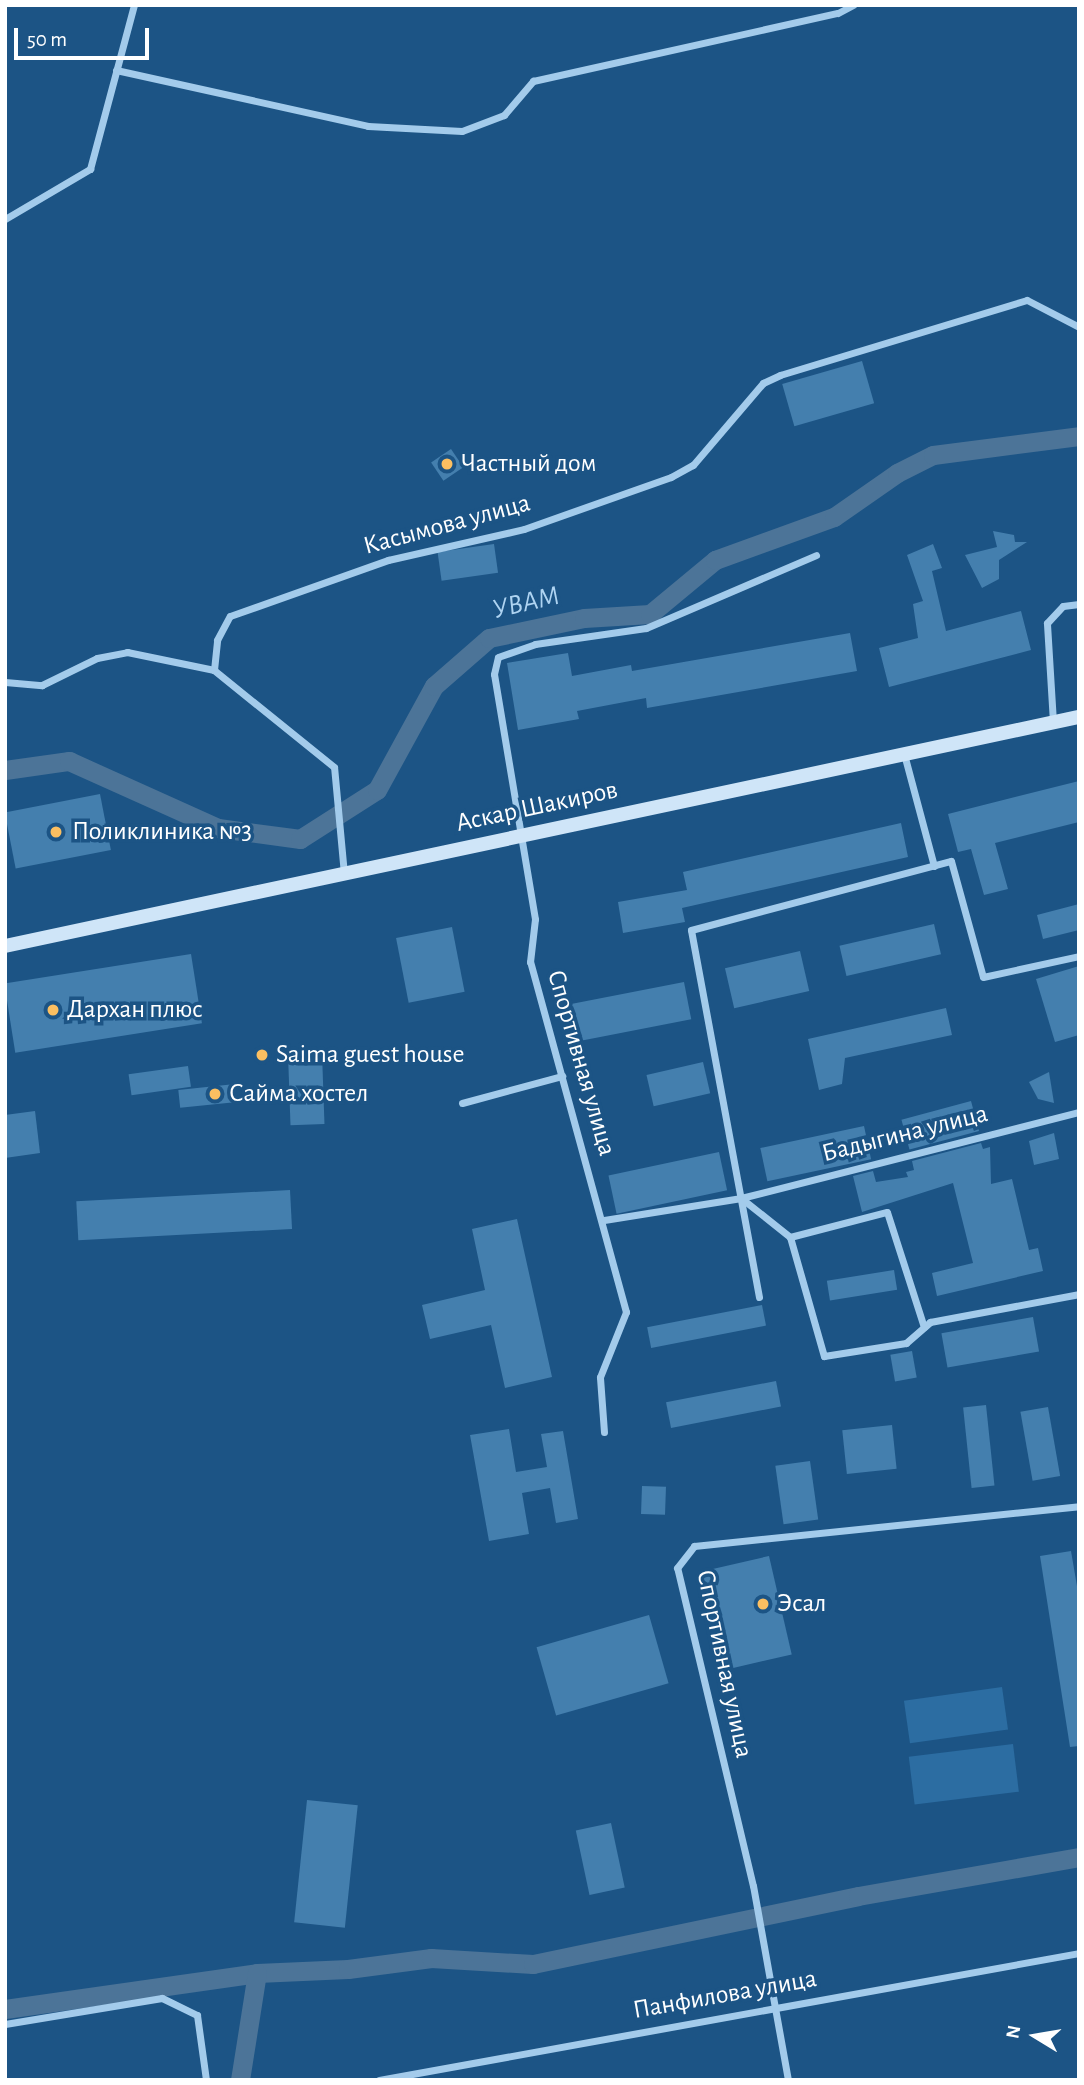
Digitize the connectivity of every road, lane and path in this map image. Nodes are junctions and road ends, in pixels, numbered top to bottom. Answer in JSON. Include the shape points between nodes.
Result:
{"nodes":[{"id":1,"x":134,"y":5,"type":"edge"},
{"id":2,"x":853,"y":5,"type":"edge"},
{"id":3,"x":116,"y":70,"type":"junction"},
{"id":4,"x":5,"y":219,"type":"edge"},
{"id":5,"x":1079,"y":327,"type":"edge"},
{"id":6,"x":816,"y":555,"type":"dead end"},
{"id":7,"x":1079,"y":604,"type":"edge"},
{"id":8,"x":214,"y":670,"type":"junction"},
{"id":9,"x":5,"y":682,"type":"edge"},
{"id":10,"x":1079,"y":717,"type":"edge"},
{"id":11,"x":1053,"y":722,"type":"junction"},
{"id":12,"x":904,"y":754,"type":"junction"},
{"id":13,"x":519,"y":836,"type":"junction"},
{"id":14,"x":934,"y":866,"type":"junction"},
{"id":15,"x":344,"y":874,"type":"junction"},
{"id":16,"x":5,"y":946,"type":"edge"},
{"id":17,"x":1079,"y":956,"type":"edge"},
{"id":18,"x":562,"y":1076,"type":"junction"},
{"id":19,"x":462,"y":1102,"type":"dead end"},
{"id":20,"x":1079,"y":1112,"type":"edge"},
{"id":21,"x":741,"y":1198,"type":"junction"},
{"id":22,"x":604,"y":1220,"type":"junction"},
{"id":23,"x":790,"y":1237,"type":"junction"},
{"id":24,"x":1079,"y":1294,"type":"edge"},
{"id":25,"x":760,"y":1297,"type":"dead end"},
{"id":26,"x":924,"y":1327,"type":"junction"},
{"id":27,"x":604,"y":1432,"type":"dead end"},
{"id":28,"x":1079,"y":1506,"type":"edge"},
{"id":29,"x":1079,"y":1953,"type":"edge"},
{"id":30,"x":774,"y":2008,"type":"junction"},
{"id":31,"x":5,"y":2024,"type":"edge"},
{"id":32,"x":206,"y":2080,"type":"edge"},
{"id":33,"x":379,"y":2080,"type":"edge"},
{"id":34,"x":788,"y":2080,"type":"edge"}],
"edges":[{"from":1,"to":3,"type":"street"},
{"from":2,"to":3,"type":"street","via":[[838,13],[533,80],[504,115],[461,131],[368,126]]},
{"from":3,"to":4,"type":"street","via":[[90,169]]},
{"from":5,"to":8,"type":"street","name":"Касымова улица","via":[[1027,300],[780,375],[763,383],[693,465],[671,477],[524,529],[388,560],[230,616],[217,640]]},
{"from":6,"to":13,"type":"street","name":"Спортивная улица","via":[[646,628],[535,644],[498,657],[494,674]]},
{"from":7,"to":11,"type":"street","via":[[1063,606],[1047,623]]},
{"from":8,"to":9,"type":"street","via":[[127,652],[97,658],[42,685]]},
{"from":8,"to":15,"type":"street","via":[[334,767]]},
{"from":10,"to":11,"type":"main road","name":"Аскар Шакиров"},
{"from":11,"to":12,"type":"main road","name":"Аскар Шакиров"},
{"from":12,"to":13,"type":"main road","name":"Аскар Шакиров"},
{"from":12,"to":14,"type":"street"},
{"from":13,"to":15,"type":"main road","name":"Аскар Шакиров"},
{"from":13,"to":18,"type":"street","name":"Спортивная улица","via":[[536,919],[530,962]]},
{"from":14,"to":17,"type":"street","via":[[951,861],[982,976]]},
{"from":14,"to":21,"type":"street","via":[[691,930]]},
{"from":15,"to":16,"type":"main road","name":"Аскар Шакиров"},
{"from":18,"to":19,"type":"street"},
{"from":18,"to":22,"type":"street","name":"Спортивная улица"},
{"from":20,"to":21,"type":"street","name":"Бадыгина улица"},
{"from":21,"to":22,"type":"street","name":"Бадыгина улица"},
{"from":21,"to":23,"type":"street"},
{"from":21,"to":25,"type":"street"},
{"from":22,"to":27,"type":"street","name":"Спортивная улица","via":[[626,1312],[600,1377]]},
{"from":23,"to":26,"type":"street","via":[[887,1212]]},
{"from":23,"to":26,"type":"street","via":[[824,1356],[906,1343]]},
{"from":24,"to":26,"type":"street","via":[[930,1322]]},
{"from":28,"to":30,"type":"street","name":"Спортивная улица","via":[[694,1546],[677,1568],[753,1886]]},
{"from":29,"to":30,"type":"street","name":"Панфилова улица"},
{"from":30,"to":33,"type":"street","name":"Панфилова улица"},
{"from":30,"to":34,"type":"street"},
{"from":31,"to":32,"type":"street","via":[[162,1998],[197,2015]]}]}
